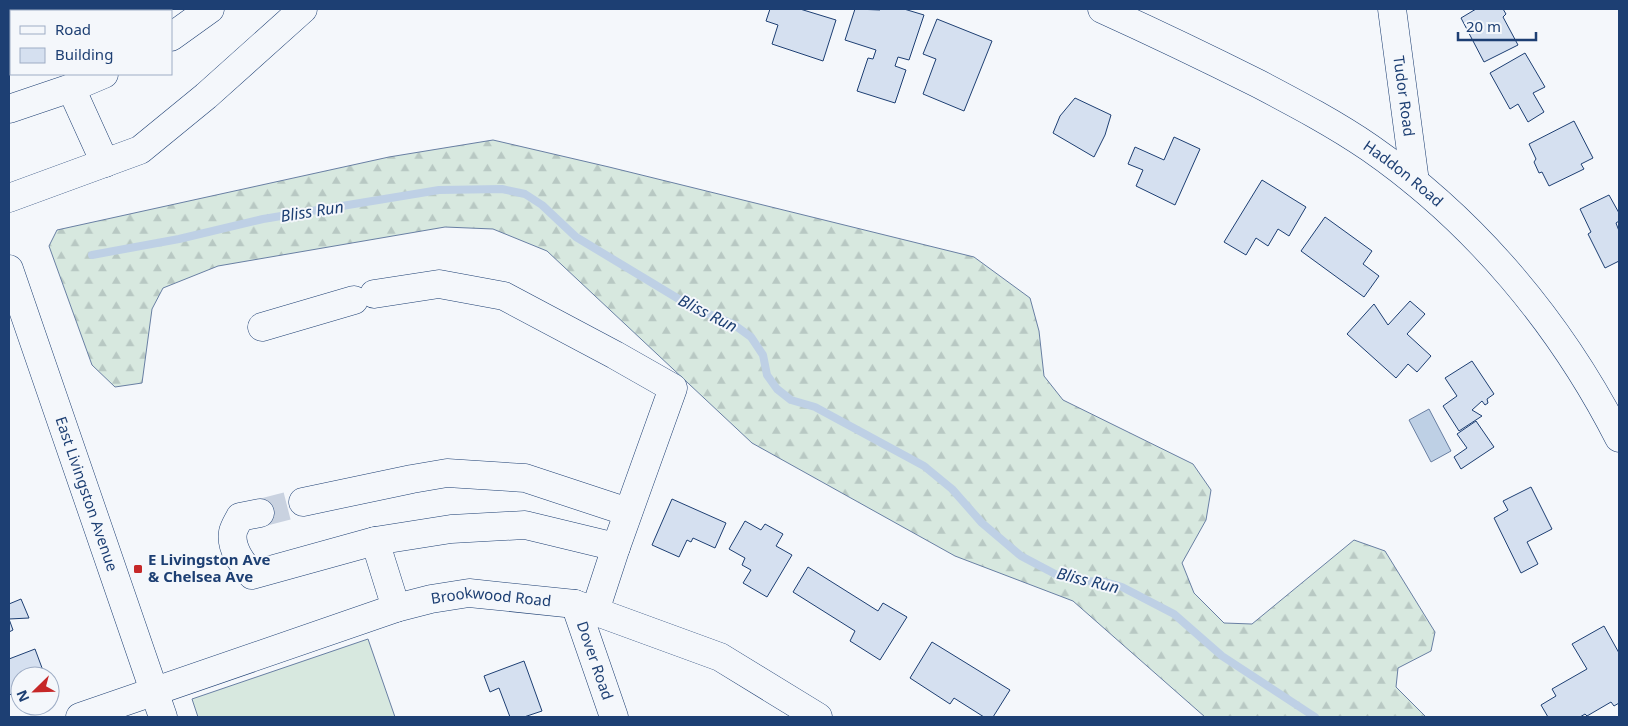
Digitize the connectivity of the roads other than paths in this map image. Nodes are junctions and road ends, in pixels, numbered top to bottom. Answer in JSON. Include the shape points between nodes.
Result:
{"nodes":[{"id":1,"x":210,"y":9,"type":"edge"},
{"id":2,"x":303,"y":9,"type":"edge"},
{"id":3,"x":1102,"y":9,"type":"edge"},
{"id":4,"x":1392,"y":9,"type":"edge"},
{"id":5,"x":172,"y":36,"type":"edge"},
{"id":6,"x":102,"y":75,"type":"edge"},
{"id":7,"x":71,"y":88,"type":"junction"},
{"id":8,"x":9,"y":109,"type":"edge"},
{"id":9,"x":105,"y":163,"type":"junction"},
{"id":10,"x":1415,"y":182,"type":"junction"},
{"id":11,"x":9,"y":198,"type":"edge"},
{"id":12,"x":9,"y":269,"type":"edge"},
{"id":13,"x":262,"y":327,"type":"dead end"},
{"id":14,"x":1619,"y":438,"type":"edge"},
{"id":15,"x":303,"y":502,"type":"tunnel mouth"},
{"id":16,"x":628,"y":512,"type":"junction"},
{"id":17,"x":260,"y":513,"type":"tunnel mouth"},
{"id":18,"x":375,"y":541,"type":"junction"},
{"id":19,"x":616,"y":547,"type":"junction"},
{"id":20,"x":585,"y":607,"type":"junction"},
{"id":21,"x":396,"y":608,"type":"junction"},
{"id":22,"x":154,"y":691,"type":"junction"},
{"id":23,"x":80,"y":717,"type":"edge"},
{"id":24,"x":163,"y":717,"type":"edge"},
{"id":25,"x":614,"y":717,"type":"edge"},
{"id":26,"x":818,"y":717,"type":"edge"}],
"edges":[{"from":1,"to":5,"type":"street"},
{"from":2,"to":9,"type":"street","via":[[140,150]]},
{"from":3,"to":10,"type":"street","name":"Haddon Road","via":[[1190,49],[1305,108],[1370,148]]},
{"from":4,"to":10,"type":"street","name":"Tudor Road"},
{"from":6,"to":7,"type":"street"},
{"from":7,"to":8,"type":"street"},
{"from":7,"to":9,"type":"street"},
{"from":9,"to":11,"type":"street"},
{"from":10,"to":14,"type":"street","name":"Haddon Road","via":[[1472,233],[1517,284],[1564,345]]},
{"from":12,"to":22,"type":"street","name":"East Livingston Avenue"},
{"from":13,"to":16,"type":"street","via":[[364,297],[439,284],[504,296],[673,388]]},
{"from":15,"to":16,"type":"street","via":[[447,473],[525,478]]},
{"from":16,"to":19,"type":"street"},
{"from":17,"to":18,"type":"street","via":[[240,517],[233,532],[234,548],[252,574]]},
{"from":18,"to":19,"type":"street","via":[[451,529],[525,525]]},
{"from":18,"to":21,"type":"street"},
{"from":19,"to":20,"type":"street"},
{"from":20,"to":21,"type":"street","name":"Brookwood Road","via":[[469,593]]},
{"from":20,"to":25,"type":"street","name":"Dover Road"},
{"from":20,"to":26,"type":"street","name":"Brookwood Road","via":[[720,657]]},
{"from":21,"to":22,"type":"street","name":"Brookwood Road"},
{"from":22,"to":23,"type":"street","name":"Brookwood Road"},
{"from":22,"to":24,"type":"street","name":"East Livingston Avenue"}]}
